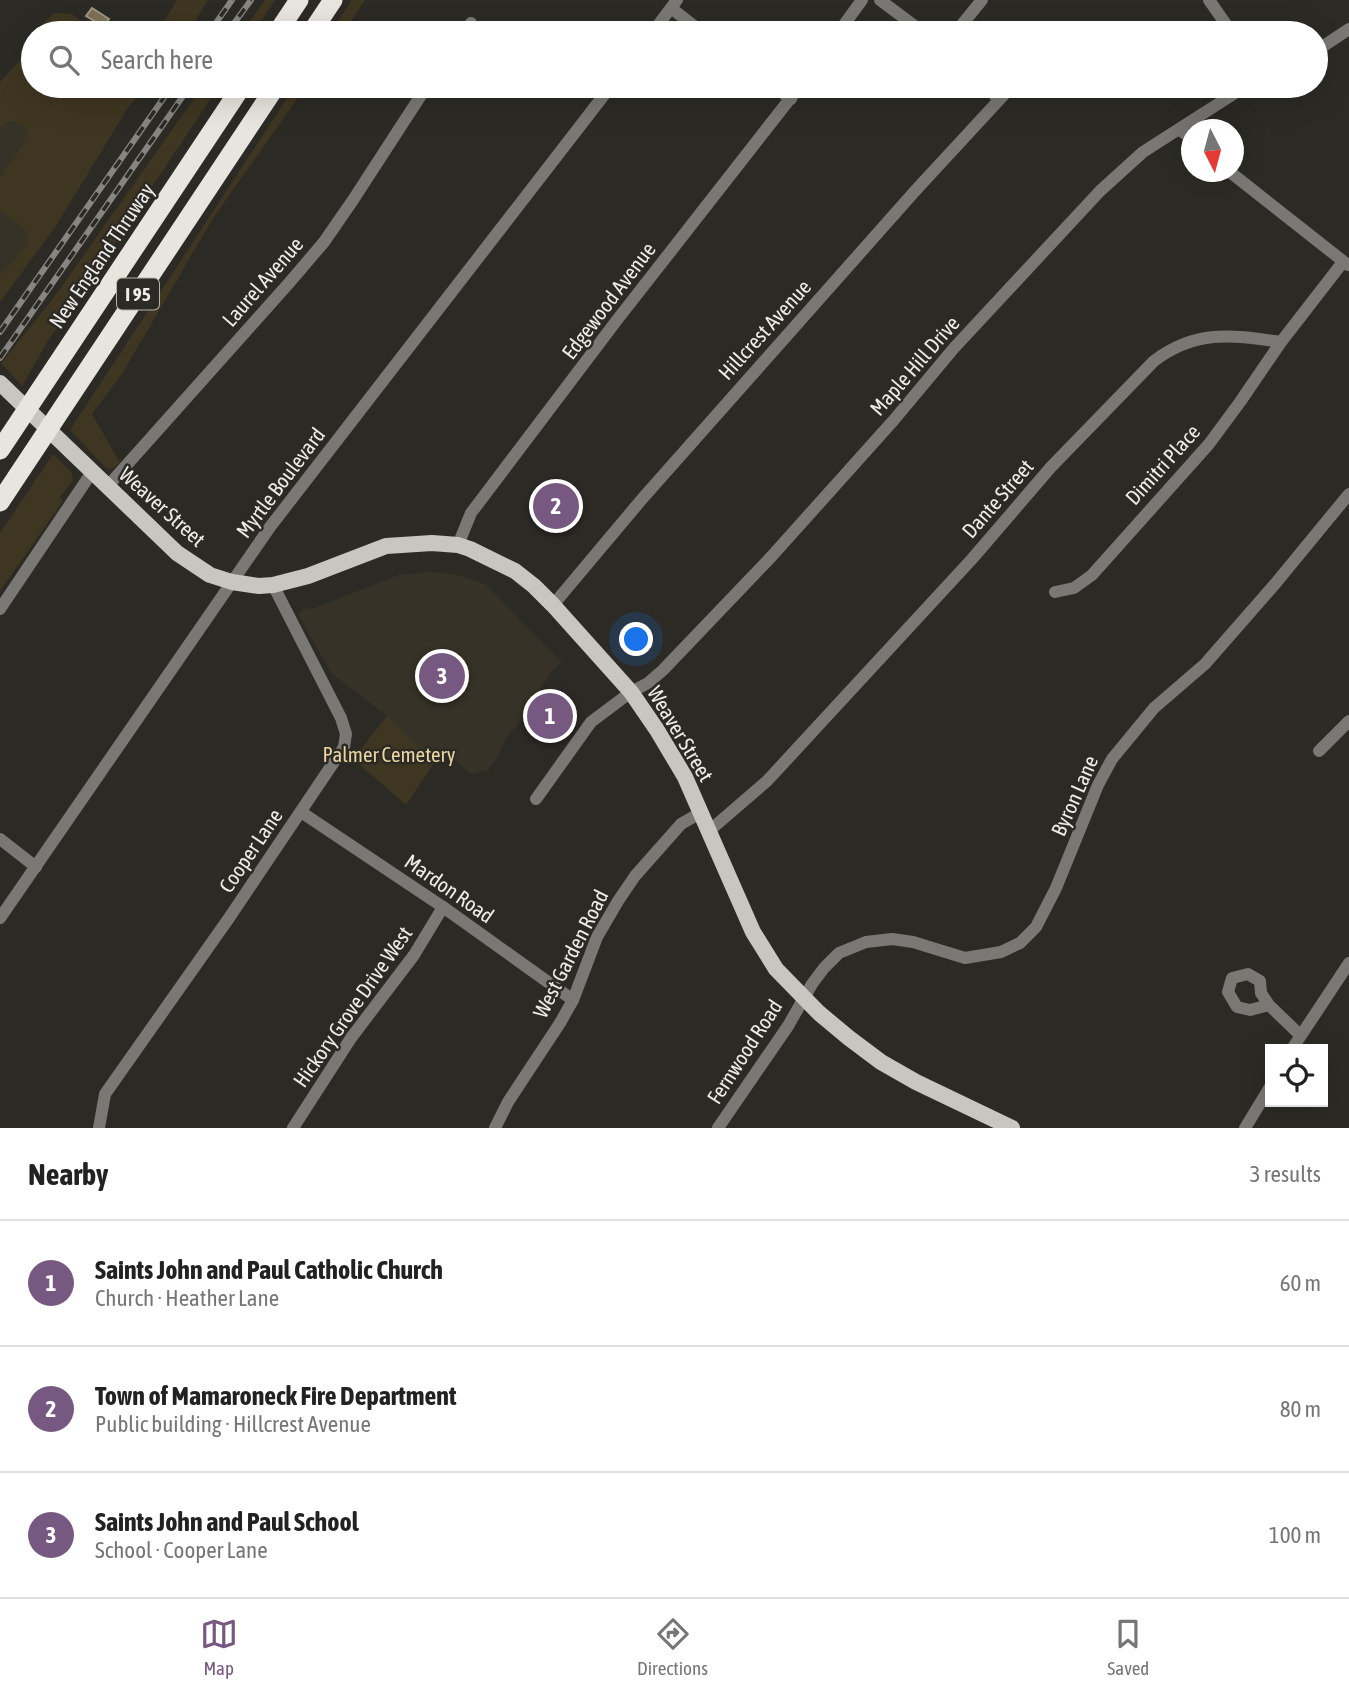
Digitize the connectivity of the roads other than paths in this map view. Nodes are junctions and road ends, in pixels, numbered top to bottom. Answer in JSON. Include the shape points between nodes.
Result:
{"nodes":[{"id":1,"x":299,"y":0,"type":"edge"},
{"id":2,"x":332,"y":0,"type":"edge"},
{"id":3,"x":862,"y":0,"type":"edge"},
{"id":4,"x":880,"y":0,"type":"edge"},
{"id":5,"x":982,"y":0,"type":"edge"},
{"id":6,"x":1209,"y":0,"type":"edge"},
{"id":7,"x":674,"y":4,"type":"edge"},
{"id":8,"x":284,"y":21,"type":"edge"},
{"id":9,"x":318,"y":21,"type":"edge"},
{"id":10,"x":661,"y":21,"type":"edge"},
{"id":11,"x":691,"y":21,"type":"edge"},
{"id":12,"x":847,"y":21,"type":"edge"},
{"id":13,"x":908,"y":21,"type":"edge"},
{"id":14,"x":965,"y":21,"type":"edge"},
{"id":15,"x":1224,"y":21,"type":"edge"},
{"id":16,"x":1349,"y":29,"type":"edge"},
{"id":17,"x":1328,"y":43,"type":"edge"},
{"id":18,"x":234,"y":98,"type":"edge"},
{"id":19,"x":268,"y":98,"type":"edge"},
{"id":20,"x":419,"y":98,"type":"edge"},
{"id":21,"x":602,"y":98,"type":"edge"},
{"id":22,"x":1228,"y":98,"type":"edge"},
{"id":23,"x":791,"y":99,"type":"edge"},
{"id":24,"x":999,"y":99,"type":"edge"},
{"id":25,"x":1180,"y":130,"type":"joint"},
{"id":26,"x":1243,"y":182,"type":"edge"},
{"id":27,"x":1346,"y":264,"type":"edge"},
{"id":28,"x":1282,"y":342,"type":"junction"},
{"id":29,"x":2,"y":390,"type":"edge"},
{"id":30,"x":0,"y":450,"type":"edge"},
{"id":31,"x":92,"y":472,"type":"junction"},
{"id":32,"x":107,"y":487,"type":"junction"},
{"id":33,"x":1349,"y":494,"type":"edge"},
{"id":34,"x":0,"y":502,"type":"edge"},
{"id":35,"x":458,"y":545,"type":"junction"},
{"id":36,"x":232,"y":582,"type":"junction"},
{"id":37,"x":273,"y":585,"type":"junction"},
{"id":38,"x":1055,"y":592,"type":"dead end"},
{"id":39,"x":553,"y":605,"type":"junction"},
{"id":40,"x":0,"y":609,"type":"edge"},
{"id":41,"x":631,"y":692,"type":"junction"},
{"id":42,"x":1349,"y":721,"type":"edge"},
{"id":43,"x":1319,"y":751,"type":"dead end"},
{"id":44,"x":536,"y":799,"type":"dead end"},
{"id":45,"x":301,"y":812,"type":"junction"},
{"id":46,"x":699,"y":813,"type":"junction"},
{"id":47,"x":709,"y":831,"type":"junction"},
{"id":48,"x":0,"y":839,"type":"edge"},
{"id":49,"x":36,"y":867,"type":"junction"},
{"id":50,"x":443,"y":907,"type":"junction"},
{"id":51,"x":0,"y":918,"type":"edge"},
{"id":52,"x":1349,"y":963,"type":"edge"},
{"id":53,"x":804,"y":998,"type":"junction"},
{"id":54,"x":573,"y":1000,"type":"junction"},
{"id":55,"x":1269,"y":1005,"type":"dead end"},
{"id":56,"x":1300,"y":1035,"type":"junction"},
{"id":57,"x":1295,"y":1044,"type":"edge"},
{"id":58,"x":1265,"y":1095,"type":"edge"},
{"id":59,"x":99,"y":1128,"type":"edge"},
{"id":60,"x":293,"y":1128,"type":"edge"},
{"id":61,"x":495,"y":1128,"type":"edge"},
{"id":62,"x":718,"y":1128,"type":"edge"},
{"id":63,"x":1012,"y":1128,"type":"edge"},
{"id":64,"x":1245,"y":1128,"type":"edge"}],
"edges":[{"from":1,"to":8,"type":"highway"},
{"from":2,"to":9,"type":"highway"},
{"from":3,"to":12,"type":"street"},
{"from":4,"to":13,"type":"street"},
{"from":5,"to":14,"type":"street"},
{"from":6,"to":15,"type":"street"},
{"from":7,"to":10,"type":"street"},
{"from":7,"to":11,"type":"street"},
{"from":16,"to":17,"type":"street"},
{"from":18,"to":30,"type":"highway","name":"New England Thruway","number":"I 95"},
{"from":19,"to":34,"type":"highway","number":"I 95"},
{"from":20,"to":32,"type":"street","name":"Laurel Avenue","via":[[324,242]]},
{"from":21,"to":36,"type":"street","name":"Myrtle Boulevard"},
{"from":22,"to":25,"type":"street","name":"Maple Hill Drive"},
{"from":23,"to":35,"type":"street","name":"Edgewood Avenue","via":[[471,513]]},
{"from":24,"to":39,"type":"street","name":"Hillcrest Avenue"},
{"from":25,"to":41,"type":"street","name":"Maple Hill Drive","via":[[1143,152],[1100,191],[954,348],[771,557],[663,670]]},
{"from":26,"to":27,"type":"street"},
{"from":27,"to":28,"type":"street"},
{"from":28,"to":38,"type":"street","name":"Dimitri Place","via":[[1209,444],[1092,575],[1074,588]]},
{"from":28,"to":47,"type":"street","name":"Dante Street","via":[[1210,337],[1185,342],[1154,361],[1051,467],[767,781]]},
{"from":29,"to":31,"type":"main road","name":"Weaver Street"},
{"from":31,"to":32,"type":"main road","name":"Weaver Street"},
{"from":31,"to":40,"type":"street"},
{"from":32,"to":36,"type":"main road","name":"Weaver Street","via":[[177,553],[211,575]]},
{"from":33,"to":53,"type":"street","name":"Byron Lane","via":[[1205,664],[1154,708],[1112,759],[1056,888],[1036,927],[1020,943],[1001,952],[965,958],[913,942],[866,942],[839,953]]},
{"from":35,"to":37,"type":"main road","name":"Weaver Street","via":[[386,546]]},
{"from":35,"to":39,"type":"main road","name":"Weaver Street","via":[[516,572]]},
{"from":36,"to":37,"type":"main road","name":"Weaver Street"},
{"from":36,"to":49,"type":"street","name":"Myrtle Boulevard"},
{"from":37,"to":45,"type":"street","name":"Cooper Lane","via":[[346,734],[344,747]]},
{"from":39,"to":41,"type":"main road","name":"Weaver Street"},
{"from":41,"to":44,"type":"street","name":"Maple Hill Drive","via":[[591,722]]},
{"from":41,"to":46,"type":"main road","name":"Weaver Street","via":[[685,777]]},
{"from":42,"to":43,"type":"street"},
{"from":45,"to":50,"type":"street","name":"Mardon Road"},
{"from":45,"to":59,"type":"street","name":"Cooper Lane","via":[[105,1094]]},
{"from":46,"to":47,"type":"main road","name":"Weaver Street"},
{"from":46,"to":54,"type":"street","name":"West Garden Road","via":[[681,824],[624,892],[597,937]]},
{"from":47,"to":53,"type":"main road","name":"Weaver Street","via":[[754,932],[776,969]]},
{"from":48,"to":49,"type":"street"},
{"from":49,"to":51,"type":"street","name":"Myrtle Boulevard"},
{"from":50,"to":54,"type":"street","name":"Mardon Road"},
{"from":50,"to":60,"type":"street","name":"Hickory Grove Drive West","via":[[414,956],[351,1038]]},
{"from":52,"to":56,"type":"street"},
{"from":53,"to":62,"type":"street","name":"Fernwood Road"},
{"from":53,"to":63,"type":"main road","name":"Weaver Street","via":[[881,1062]]},
{"from":54,"to":61,"type":"street","name":"West Garden Road"},
{"from":55,"to":56,"type":"street"},
{"from":56,"to":57,"type":"street"},
{"from":58,"to":64,"type":"street"}]}
